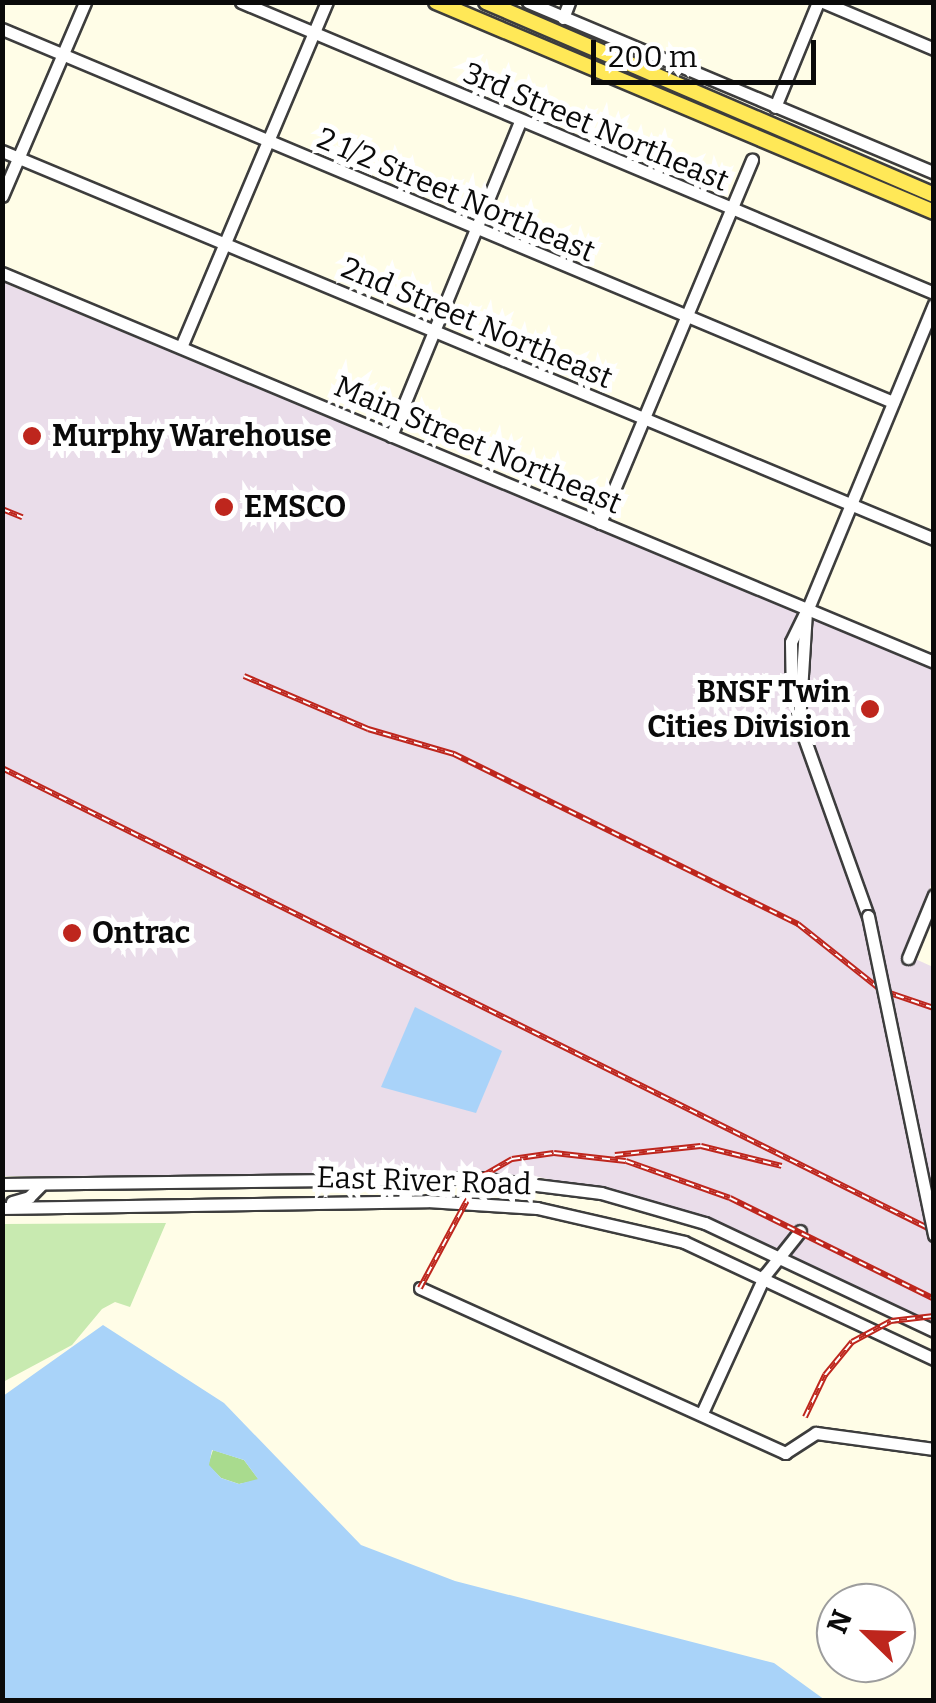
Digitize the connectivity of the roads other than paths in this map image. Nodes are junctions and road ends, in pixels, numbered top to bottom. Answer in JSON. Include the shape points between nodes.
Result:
{"nodes":[{"id":1,"x":84,"y":2,"type":"edge"},
{"id":2,"x":241,"y":2,"type":"edge"},
{"id":3,"x":327,"y":2,"type":"edge"},
{"id":4,"x":436,"y":2,"type":"edge"},
{"id":5,"x":486,"y":2,"type":"edge"},
{"id":6,"x":528,"y":2,"type":"edge"},
{"id":7,"x":570,"y":2,"type":"edge"},
{"id":8,"x":821,"y":2,"type":"edge"},
{"id":9,"x":563,"y":18,"type":"junction"},
{"id":10,"x":2,"y":28,"type":"edge"},
{"id":11,"x":314,"y":34,"type":"junction"},
{"id":12,"x":934,"y":49,"type":"edge"},
{"id":13,"x":62,"y":55,"type":"junction"},
{"id":14,"x":774,"y":106,"type":"junction"},
{"id":15,"x":520,"y":122,"type":"junction"},
{"id":16,"x":269,"y":142,"type":"junction"},
{"id":17,"x":2,"y":152,"type":"edge"},
{"id":18,"x":18,"y":158,"type":"junction"},
{"id":19,"x":752,"y":160,"type":"dead end"},
{"id":20,"x":934,"y":174,"type":"edge"},
{"id":21,"x":2,"y":196,"type":"edge"},
{"id":22,"x":934,"y":196,"type":"edge"},
{"id":23,"x":731,"y":211,"type":"junction"},
{"id":24,"x":934,"y":212,"type":"edge"},
{"id":25,"x":475,"y":232,"type":"junction"},
{"id":26,"x":225,"y":244,"type":"junction"},
{"id":27,"x":2,"y":273,"type":"edge"},
{"id":28,"x":934,"y":294,"type":"edge"},
{"id":29,"x":934,"y":304,"type":"edge"},
{"id":30,"x":687,"y":318,"type":"junction"},
{"id":31,"x":434,"y":332,"type":"junction"},
{"id":32,"x":181,"y":347,"type":"junction"},
{"id":33,"x":893,"y":402,"type":"junction"},
{"id":34,"x":644,"y":420,"type":"junction"},
{"id":35,"x":390,"y":436,"type":"junction"},
{"id":36,"x":850,"y":504,"type":"junction"},
{"id":37,"x":600,"y":523,"type":"junction"},
{"id":38,"x":934,"y":539,"type":"edge"},
{"id":39,"x":806,"y":612,"type":"junction"},
{"id":40,"x":934,"y":662,"type":"edge"},
{"id":41,"x":934,"y":895,"type":"edge"},
{"id":42,"x":908,"y":958,"type":"dead end"},
{"id":43,"x":2,"y":1184,"type":"edge"},
{"id":44,"x":41,"y":1184,"type":"junction"},
{"id":45,"x":2,"y":1205,"type":"edge"},
{"id":46,"x":800,"y":1230,"type":"dead end"},
{"id":47,"x":934,"y":1235,"type":"edge"},
{"id":48,"x":781,"y":1256,"type":"junction"},
{"id":49,"x":765,"y":1276,"type":"junction"},
{"id":50,"x":420,"y":1288,"type":"dead end"},
{"id":51,"x":934,"y":1331,"type":"edge"},
{"id":52,"x":934,"y":1359,"type":"edge"},
{"id":53,"x":702,"y":1413,"type":"junction"},
{"id":54,"x":934,"y":1449,"type":"edge"}],
"edges":[{"from":1,"to":13,"type":"street"},
{"from":2,"to":11,"type":"street","name":"3rd Street Northeast"},
{"from":3,"to":11,"type":"street"},
{"from":4,"to":24,"type":"main road"},
{"from":5,"to":22,"type":"main road"},
{"from":6,"to":9,"type":"street"},
{"from":7,"to":9,"type":"street"},
{"from":8,"to":12,"type":"street"},
{"from":8,"to":14,"type":"street"},
{"from":9,"to":14,"type":"street"},
{"from":10,"to":13,"type":"street","name":"2 1/2 Street Northeast"},
{"from":11,"to":15,"type":"street","name":"3rd Street Northeast"},
{"from":11,"to":16,"type":"street"},
{"from":13,"to":16,"type":"street","name":"2 1/2 Street Northeast"},
{"from":13,"to":18,"type":"street"},
{"from":14,"to":20,"type":"street"},
{"from":15,"to":23,"type":"street","name":"3rd Street Northeast"},
{"from":15,"to":25,"type":"street"},
{"from":16,"to":25,"type":"street","name":"2 1/2 Street Northeast"},
{"from":16,"to":26,"type":"street"},
{"from":17,"to":18,"type":"street","name":"2nd Street Northeast"},
{"from":18,"to":21,"type":"street"},
{"from":18,"to":26,"type":"street","name":"2nd Street Northeast"},
{"from":19,"to":23,"type":"street"},
{"from":23,"to":28,"type":"street","name":"3rd Street Northeast"},
{"from":23,"to":30,"type":"street"},
{"from":25,"to":30,"type":"street","name":"2 1/2 Street Northeast"},
{"from":25,"to":31,"type":"street"},
{"from":26,"to":31,"type":"street","name":"2nd Street Northeast"},
{"from":26,"to":32,"type":"street"},
{"from":27,"to":32,"type":"street","name":"Main Street Northeast"},
{"from":29,"to":33,"type":"street"},
{"from":30,"to":33,"type":"street","name":"2 1/2 Street Northeast"},
{"from":30,"to":34,"type":"street"},
{"from":31,"to":34,"type":"street","name":"2nd Street Northeast"},
{"from":31,"to":35,"type":"street"},
{"from":32,"to":35,"type":"street","name":"Main Street Northeast"},
{"from":33,"to":36,"type":"street"},
{"from":34,"to":36,"type":"street","name":"2nd Street Northeast"},
{"from":34,"to":37,"type":"street"},
{"from":35,"to":37,"type":"street","name":"Main Street Northeast"},
{"from":36,"to":38,"type":"street","name":"2nd Street Northeast"},
{"from":36,"to":39,"type":"street"},
{"from":37,"to":39,"type":"street","name":"Main Street Northeast"},
{"from":39,"to":40,"type":"street","name":"Main Street Northeast"},
{"from":39,"to":47,"type":"street","bridge":true,"via":[[799,723],[868,916]]},
{"from":41,"to":42,"type":"street"},
{"from":43,"to":44,"type":"street","name":"East River Road"},
{"from":44,"to":45,"type":"street","via":[[30,1198]]},
{"from":44,"to":48,"type":"street","name":"East River Road","via":[[510,1180],[670,1210]]},
{"from":45,"to":49,"type":"street","name":"East River Road","via":[[427,1201],[537,1208],[684,1242]]},
{"from":46,"to":48,"type":"street"},
{"from":48,"to":49,"type":"street"},
{"from":48,"to":51,"type":"street","name":"East River Road"},
{"from":49,"to":52,"type":"street","name":"East River Road"},
{"from":49,"to":53,"type":"street"},
{"from":50,"to":53,"type":"street"},
{"from":53,"to":54,"type":"street","via":[[785,1453],[816,1433]]}]}
